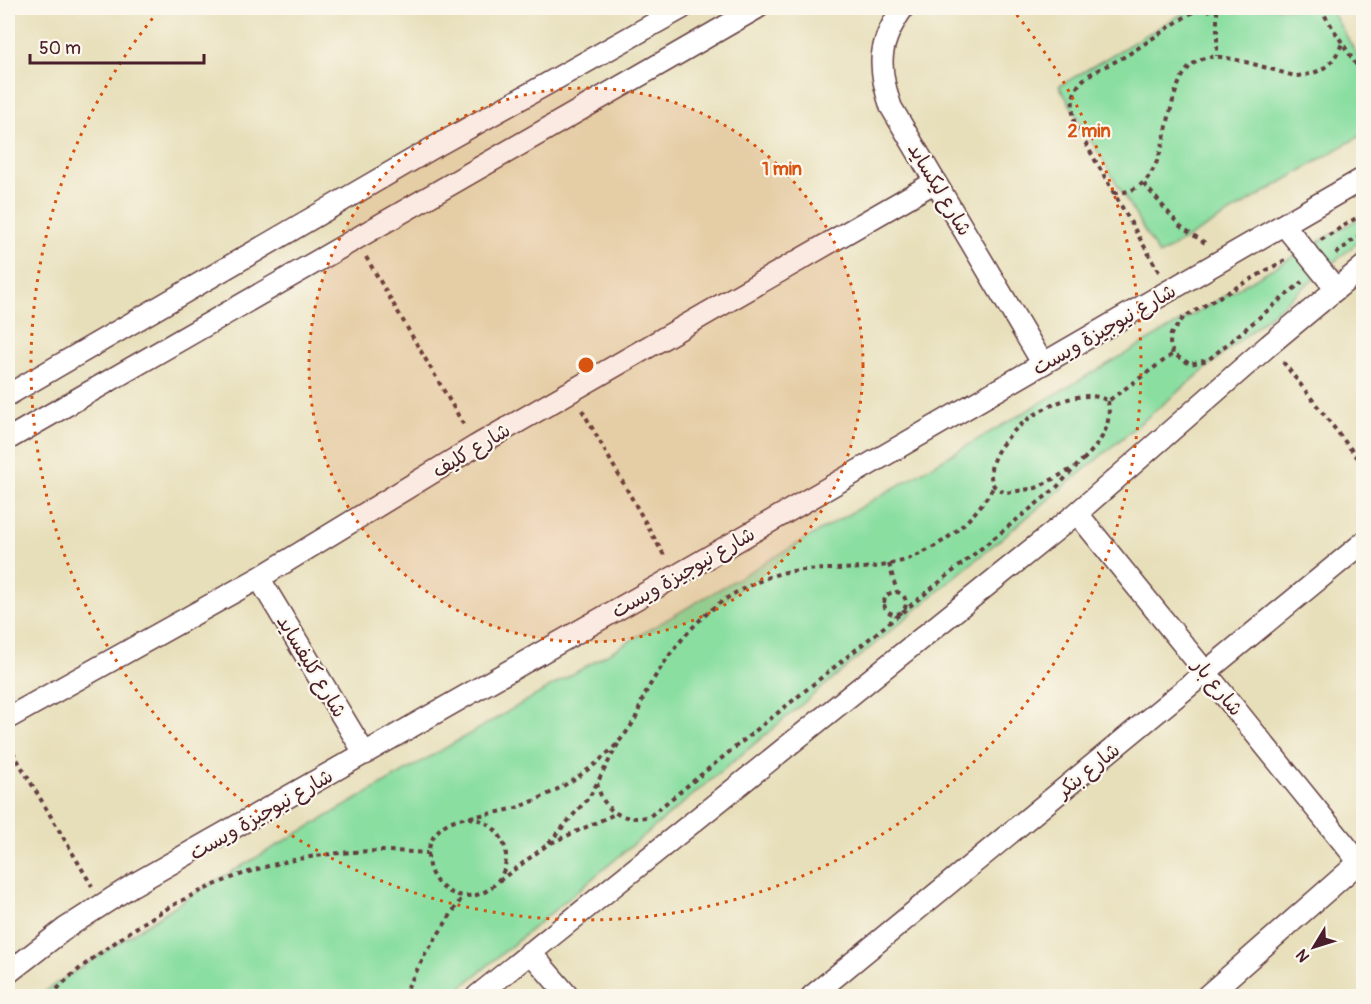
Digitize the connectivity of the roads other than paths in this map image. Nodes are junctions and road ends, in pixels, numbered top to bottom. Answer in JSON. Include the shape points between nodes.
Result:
{"nodes":[{"id":1,"x":682,"y":8,"type":"edge"},
{"id":2,"x":757,"y":8,"type":"edge"},
{"id":3,"x":903,"y":8,"type":"edge"},
{"id":4,"x":1364,"y":178,"type":"edge"},
{"id":5,"x":935,"y":182,"type":"junction"},
{"id":6,"x":1284,"y":225,"type":"junction"},
{"id":7,"x":1364,"y":266,"type":"edge"},
{"id":8,"x":1336,"y":289,"type":"junction"},
{"id":9,"x":1043,"y":364,"type":"junction"},
{"id":10,"x":8,"y":395,"type":"edge"},
{"id":11,"x":8,"y":439,"type":"edge"},
{"id":12,"x":1077,"y":513,"type":"junction"},
{"id":13,"x":1364,"y":542,"type":"edge"},
{"id":14,"x":259,"y":578,"type":"junction"},
{"id":15,"x":1206,"y":672,"type":"junction"},
{"id":16,"x":8,"y":718,"type":"edge"},
{"id":17,"x":365,"y":754,"type":"junction"},
{"id":18,"x":1361,"y":860,"type":"edge"},
{"id":19,"x":530,"y":952,"type":"junction"},
{"id":20,"x":8,"y":974,"type":"edge"},
{"id":21,"x":477,"y":996,"type":"edge"},
{"id":22,"x":568,"y":996,"type":"edge"},
{"id":23,"x":812,"y":996,"type":"edge"},
{"id":24,"x":1207,"y":996,"type":"edge"}],
"edges":[{"from":1,"to":10,"type":"street"},
{"from":2,"to":11,"type":"street"},
{"from":3,"to":5,"type":"street","name":"شارع ليكسايد","via":[[888,28],[881,54],[882,81],[891,107]]},
{"from":4,"to":6,"type":"street","name":"شارع نيوجيزة ويست"},
{"from":5,"to":9,"type":"street","name":"شارع ليكسايد"},
{"from":5,"to":14,"type":"street","name":"شارع كليف","via":[[476,446]]},
{"from":6,"to":8,"type":"street"},
{"from":6,"to":9,"type":"street","name":"شارع نيوجيزة ويست"},
{"from":7,"to":8,"type":"street"},
{"from":8,"to":12,"type":"street"},
{"from":9,"to":17,"type":"street","name":"شارع نيوجيزة ويست"},
{"from":12,"to":15,"type":"street","name":"شارع بار"},
{"from":12,"to":19,"type":"street"},
{"from":13,"to":15,"type":"street","name":"شارع بنكر"},
{"from":14,"to":16,"type":"street","name":"شارع كليف"},
{"from":14,"to":17,"type":"street","name":"شارع كليفسايد"},
{"from":15,"to":18,"type":"street","name":"شارع بار"},
{"from":15,"to":23,"type":"street","name":"شارع بنكر"},
{"from":17,"to":20,"type":"street","name":"شارع نيوجيزة ويست","via":[[103,904]]},
{"from":18,"to":24,"type":"street"},
{"from":19,"to":21,"type":"street"},
{"from":19,"to":22,"type":"street"}]}
